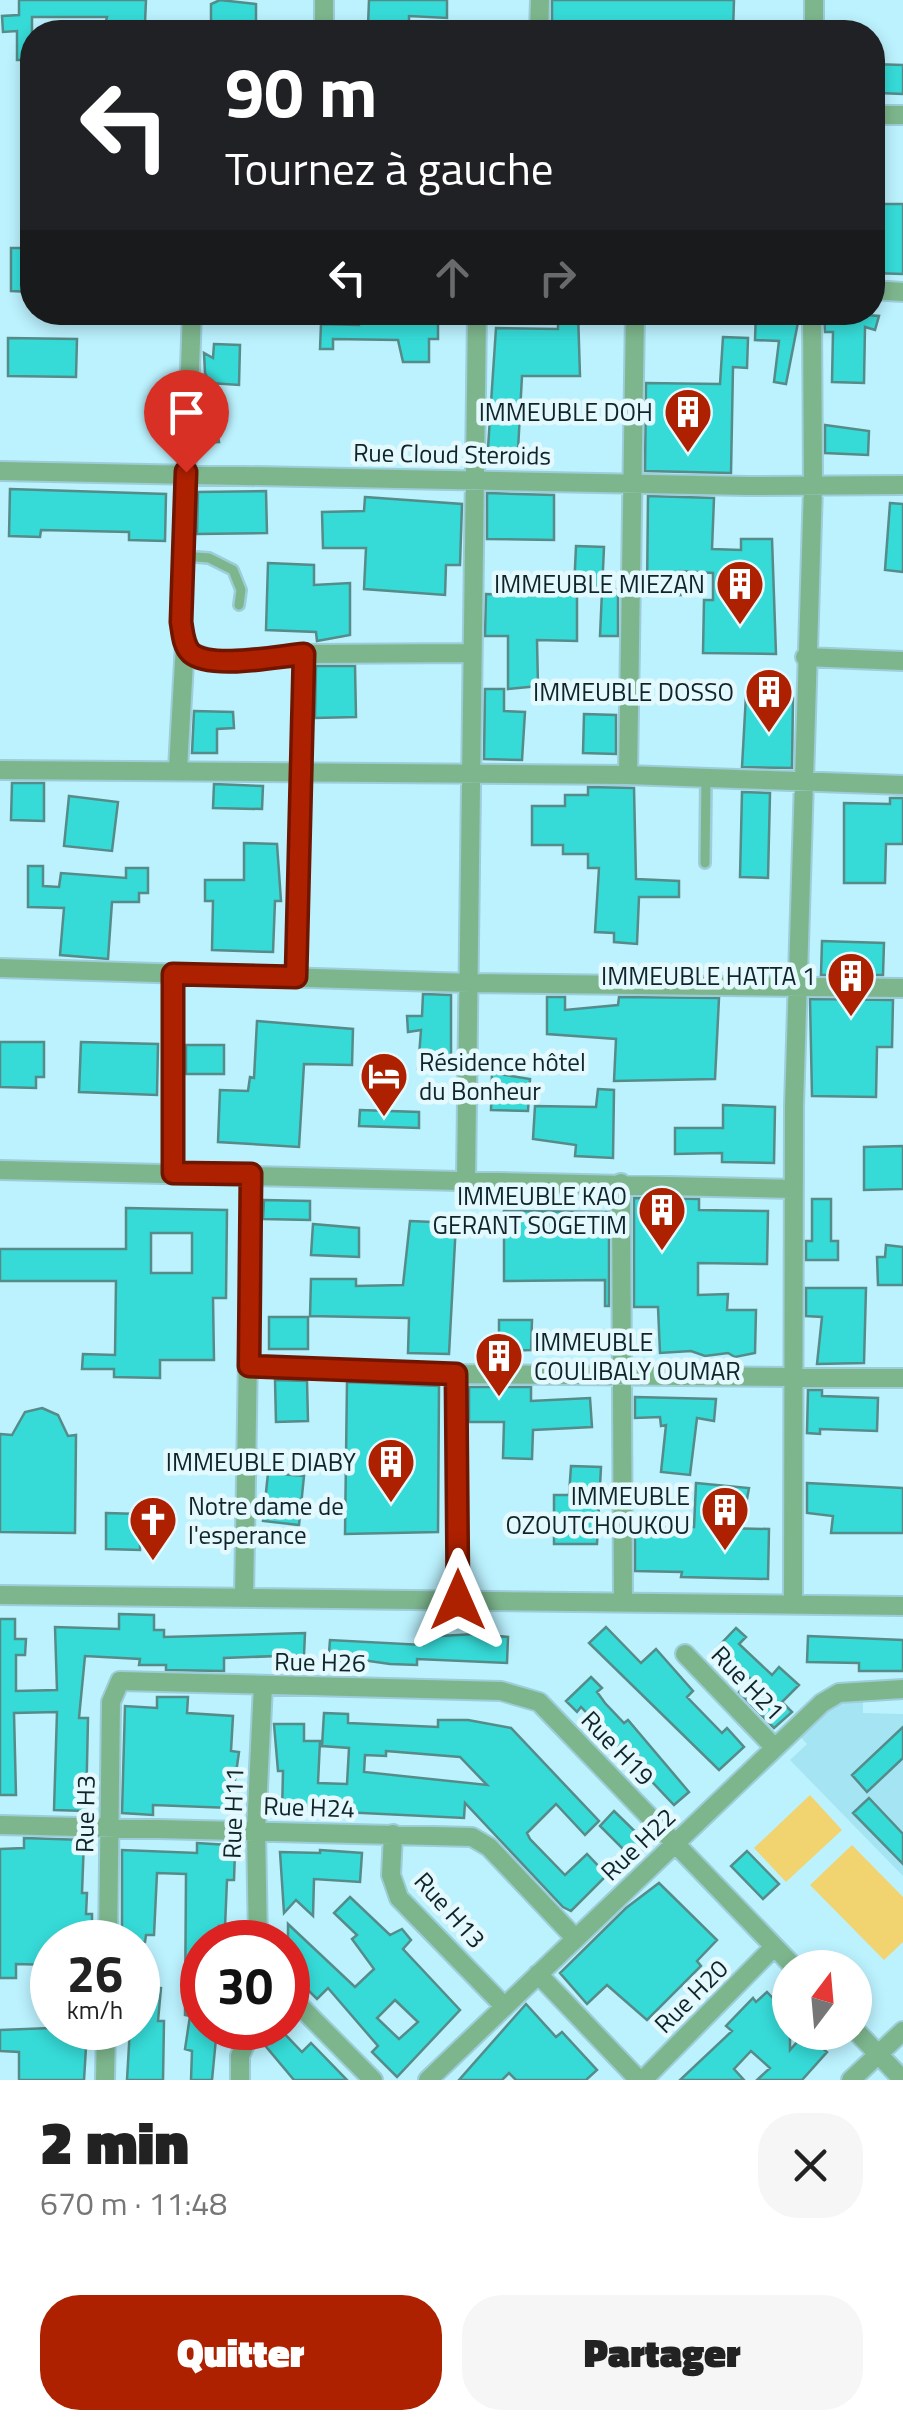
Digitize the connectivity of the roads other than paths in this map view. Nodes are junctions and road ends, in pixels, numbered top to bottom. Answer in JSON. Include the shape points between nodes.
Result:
{"nodes":[{"id":1,"x":192,"y":325,"type":"edge"},
{"id":2,"x":477,"y":325,"type":"edge"},
{"id":3,"x":635,"y":325,"type":"edge"},
{"id":4,"x":812,"y":325,"type":"edge"},
{"id":5,"x":0,"y":471,"type":"edge"},
{"id":6,"x":186,"y":472,"type":"junction"},
{"id":7,"x":476,"y":481,"type":"junction"},
{"id":8,"x":631,"y":483,"type":"junction"},
{"id":9,"x":903,"y":485,"type":"edge"},
{"id":10,"x":813,"y":486,"type":"junction"},
{"id":11,"x":183,"y":556,"type":"junction"},
{"id":12,"x":239,"y":604,"type":"dead end"},
{"id":13,"x":184,"y":644,"type":"junction"},
{"id":14,"x":472,"y":653,"type":"junction"},
{"id":15,"x":304,"y":654,"type":"junction"},
{"id":16,"x":806,"y":657,"type":"junction"},
{"id":17,"x":903,"y":662,"type":"edge"},
{"id":18,"x":178,"y":769,"type":"junction"},
{"id":19,"x":0,"y":770,"type":"edge"},
{"id":20,"x":628,"y":775,"type":"junction"},
{"id":21,"x":303,"y":776,"type":"junction"},
{"id":22,"x":472,"y":776,"type":"junction"},
{"id":23,"x":706,"y":778,"type":"junction"},
{"id":24,"x":803,"y":782,"type":"junction"},
{"id":25,"x":903,"y":785,"type":"edge"},
{"id":26,"x":706,"y":863,"type":"dead end"},
{"id":27,"x":0,"y":968,"type":"edge"},
{"id":28,"x":173,"y":974,"type":"junction"},
{"id":29,"x":296,"y":977,"type":"junction"},
{"id":30,"x":469,"y":983,"type":"junction"},
{"id":31,"x":798,"y":987,"type":"junction"},
{"id":32,"x":903,"y":988,"type":"edge"},
{"id":33,"x":0,"y":1170,"type":"edge"},
{"id":34,"x":173,"y":1173,"type":"junction"},
{"id":35,"x":251,"y":1174,"type":"junction"},
{"id":36,"x":466,"y":1180,"type":"junction"},
{"id":37,"x":621,"y":1184,"type":"junction"},
{"id":38,"x":793,"y":1189,"type":"junction"},
{"id":39,"x":249,"y":1366,"type":"junction"},
{"id":40,"x":456,"y":1374,"type":"junction"},
{"id":41,"x":624,"y":1376,"type":"junction"},
{"id":42,"x":796,"y":1376,"type":"junction"},
{"id":43,"x":903,"y":1378,"type":"edge"},
{"id":44,"x":0,"y":1596,"type":"edge"},
{"id":45,"x":244,"y":1597,"type":"junction"},
{"id":46,"x":458,"y":1600,"type":"junction"},
{"id":47,"x":623,"y":1601,"type":"junction"},
{"id":48,"x":794,"y":1604,"type":"junction"},
{"id":49,"x":903,"y":1606,"type":"edge"},
{"id":50,"x":686,"y":1654,"type":"dead end"},
{"id":51,"x":264,"y":1685,"type":"junction"},
{"id":52,"x":114,"y":1686,"type":"joint"},
{"id":53,"x":903,"y":1689,"type":"edge"},
{"id":54,"x":527,"y":1696,"type":"joint"},
{"id":55,"x":775,"y":1748,"type":"junction"},
{"id":56,"x":0,"y":1824,"type":"edge"},
{"id":57,"x":110,"y":1826,"type":"junction"},
{"id":58,"x":256,"y":1830,"type":"junction"},
{"id":59,"x":393,"y":1834,"type":"junction"},
{"id":60,"x":675,"y":1843,"type":"junction"},
{"id":61,"x":108,"y":1920,"type":"edge"},
{"id":62,"x":258,"y":1920,"type":"edge"},
{"id":63,"x":575,"y":1938,"type":"junction"},
{"id":64,"x":774,"y":1947,"type":"junction"},
{"id":65,"x":777,"y":1950,"type":"edge"},
{"id":66,"x":538,"y":1974,"type":"junction"},
{"id":67,"x":504,"y":2006,"type":"junction"},
{"id":68,"x":310,"y":2016,"type":"edge"},
{"id":69,"x":903,"y":2031,"type":"edge"},
{"id":70,"x":872,"y":2048,"type":"edge"},
{"id":71,"x":106,"y":2050,"type":"edge"},
{"id":72,"x":243,"y":2050,"type":"edge"},
{"id":73,"x":878,"y":2054,"type":"junction"},
{"id":74,"x":105,"y":2080,"type":"edge"},
{"id":75,"x":240,"y":2080,"type":"edge"},
{"id":76,"x":373,"y":2080,"type":"edge"},
{"id":77,"x":428,"y":2080,"type":"edge"},
{"id":78,"x":641,"y":2080,"type":"edge"},
{"id":79,"x":851,"y":2080,"type":"edge"},
{"id":80,"x":903,"y":2080,"type":"edge"}],
"edges":[{"from":1,"to":6,"type":"street"},
{"from":2,"to":7,"type":"street"},
{"from":3,"to":8,"type":"street"},
{"from":4,"to":10,"type":"street"},
{"from":5,"to":6,"type":"street","name":"Rue Cloud Steroids"},
{"from":6,"to":7,"type":"street","name":"Rue Cloud Steroids"},
{"from":6,"to":11,"type":"street"},
{"from":7,"to":8,"type":"street","name":"Rue Cloud Steroids"},
{"from":7,"to":14,"type":"street"},
{"from":8,"to":10,"type":"street","name":"Rue Cloud Steroids"},
{"from":8,"to":20,"type":"street"},
{"from":9,"to":10,"type":"street","name":"Rue Cloud Steroids"},
{"from":10,"to":16,"type":"street"},
{"from":11,"to":12,"type":"lane","via":[[209,558],[233,570]]},
{"from":11,"to":13,"type":"street"},
{"from":13,"to":15,"type":"street","via":[[200,658],[218,661]]},
{"from":13,"to":18,"type":"street"},
{"from":14,"to":15,"type":"street"},
{"from":14,"to":22,"type":"street"},
{"from":15,"to":21,"type":"street"},
{"from":16,"to":17,"type":"street"},
{"from":16,"to":24,"type":"street"},
{"from":18,"to":19,"type":"street"},
{"from":18,"to":21,"type":"street"},
{"from":20,"to":22,"type":"street"},
{"from":20,"to":23,"type":"street"},
{"from":21,"to":22,"type":"street"},
{"from":21,"to":29,"type":"street"},
{"from":22,"to":30,"type":"street"},
{"from":23,"to":24,"type":"street"},
{"from":23,"to":26,"type":"lane"},
{"from":24,"to":25,"type":"street"},
{"from":24,"to":31,"type":"street"},
{"from":27,"to":28,"type":"street"},
{"from":28,"to":29,"type":"street"},
{"from":28,"to":34,"type":"street"},
{"from":29,"to":30,"type":"street"},
{"from":30,"to":31,"type":"street"},
{"from":30,"to":36,"type":"street"},
{"from":31,"to":32,"type":"street"},
{"from":31,"to":38,"type":"street"},
{"from":33,"to":34,"type":"street"},
{"from":34,"to":35,"type":"street"},
{"from":35,"to":36,"type":"street"},
{"from":35,"to":39,"type":"street"},
{"from":36,"to":37,"type":"street"},
{"from":37,"to":38,"type":"street"},
{"from":37,"to":41,"type":"street"},
{"from":38,"to":42,"type":"street"},
{"from":39,"to":40,"type":"street"},
{"from":39,"to":45,"type":"street"},
{"from":40,"to":41,"type":"street"},
{"from":40,"to":46,"type":"street"},
{"from":41,"to":42,"type":"street"},
{"from":41,"to":47,"type":"street"},
{"from":42,"to":43,"type":"street"},
{"from":42,"to":48,"type":"street"},
{"from":44,"to":45,"type":"street"},
{"from":45,"to":46,"type":"street"},
{"from":46,"to":47,"type":"street"},
{"from":47,"to":48,"type":"street"},
{"from":48,"to":49,"type":"street"},
{"from":50,"to":55,"type":"street","name":"Rue H21"},
{"from":51,"to":52,"type":"street","name":"Rue H26","via":[[130,1680]]},
{"from":51,"to":54,"type":"street","name":"Rue H26"},
{"from":51,"to":58,"type":"street","name":"Rue H11"},
{"from":52,"to":57,"type":"street","name":"Rue H3"},
{"from":53,"to":55,"type":"street","name":"Rue H22","via":[[839,1693]]},
{"from":54,"to":60,"type":"street","name":"Rue H19"},
{"from":55,"to":60,"type":"street","name":"Rue H22"},
{"from":56,"to":57,"type":"street","name":"Rue H24"},
{"from":57,"to":58,"type":"street","name":"Rue H24"},
{"from":57,"to":61,"type":"street","name":"Rue H3"},
{"from":58,"to":59,"type":"street","name":"Rue H24"},
{"from":58,"to":62,"type":"street","name":"Rue H11"},
{"from":59,"to":63,"type":"street","name":"Rue H24","via":[[480,1841]]},
{"from":59,"to":67,"type":"street","name":"Rue H13","via":[[391,1875],[400,1898]]},
{"from":60,"to":63,"type":"street","name":"Rue H22"},
{"from":60,"to":64,"type":"street","name":"Rue H19"},
{"from":63,"to":66,"type":"street","name":"Rue H22"},
{"from":64,"to":65,"type":"street","name":"Rue H19"},
{"from":64,"to":78,"type":"street","name":"Rue H20"},
{"from":66,"to":67,"type":"street","name":"Rue H22"},
{"from":66,"to":78,"type":"street"},
{"from":67,"to":77,"type":"street","name":"Rue H22"},
{"from":68,"to":76,"type":"street"},
{"from":69,"to":73,"type":"street"},
{"from":70,"to":73,"type":"street"},
{"from":71,"to":74,"type":"street"},
{"from":72,"to":75,"type":"street"},
{"from":73,"to":79,"type":"street"},
{"from":73,"to":80,"type":"street"}]}
